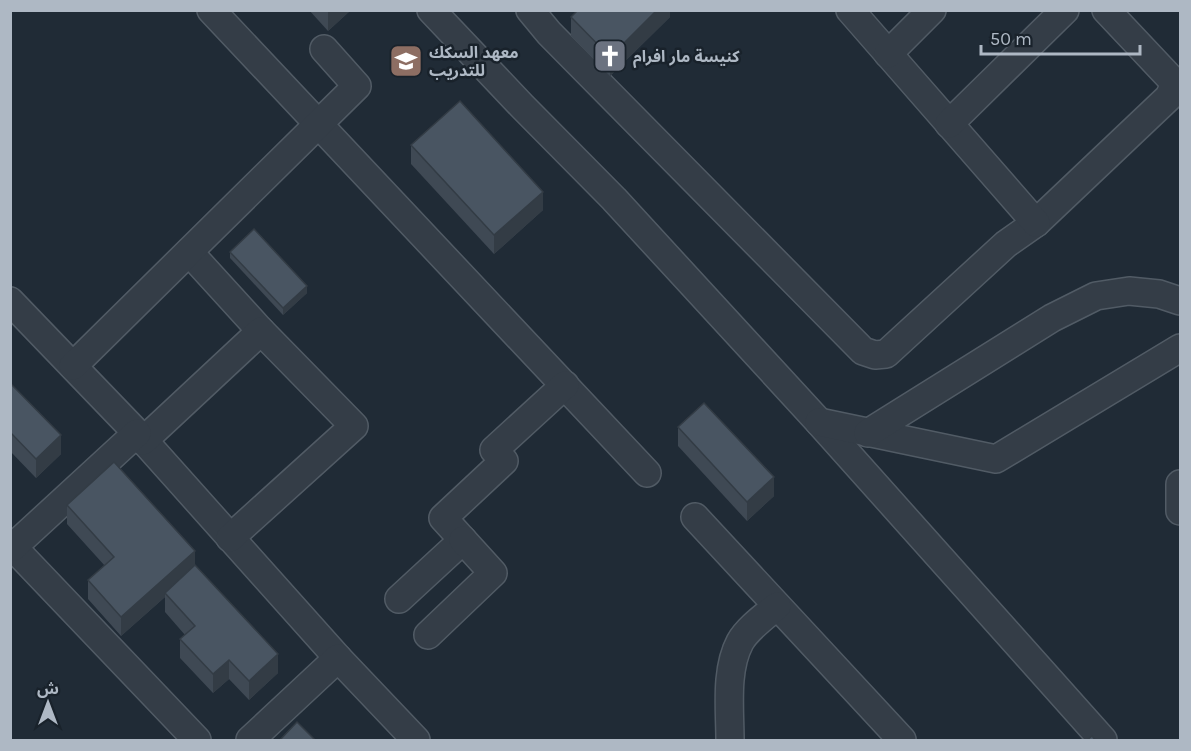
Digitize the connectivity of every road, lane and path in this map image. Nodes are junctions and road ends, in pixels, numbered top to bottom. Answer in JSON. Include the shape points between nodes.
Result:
{"nodes":[{"id":1,"x":211,"y":10,"type":"edge"},
{"id":2,"x":432,"y":10,"type":"edge"},
{"id":3,"x":530,"y":10,"type":"edge"},
{"id":4,"x":850,"y":10,"type":"edge"},
{"id":5,"x":932,"y":10,"type":"edge"},
{"id":6,"x":1065,"y":10,"type":"edge"},
{"id":7,"x":1106,"y":10,"type":"edge"},
{"id":8,"x":324,"y":49,"type":"dead end"},
{"id":9,"x":888,"y":54,"type":"junction"},
{"id":10,"x":320,"y":123,"type":"junction"},
{"id":11,"x":950,"y":124,"type":"junction"},
{"id":12,"x":1036,"y":223,"type":"junction"},
{"id":13,"x":189,"y":252,"type":"junction"},
{"id":14,"x":10,"y":301,"type":"edge"},
{"id":15,"x":1180,"y":301,"type":"edge"},
{"id":16,"x":261,"y":331,"type":"junction"},
{"id":17,"x":1180,"y":348,"type":"edge"},
{"id":18,"x":73,"y":366,"type":"junction"},
{"id":19,"x":565,"y":385,"type":"junction"},
{"id":20,"x":819,"y":422,"type":"junction"},
{"id":21,"x":868,"y":433,"type":"junction"},
{"id":22,"x":140,"y":437,"type":"junction"},
{"id":23,"x":647,"y":473,"type":"dead end"},
{"id":24,"x":1180,"y":484,"type":"edge"},
{"id":25,"x":1180,"y":511,"type":"edge"},
{"id":26,"x":695,"y":517,"type":"dead end"},
{"id":27,"x":230,"y":538,"type":"junction"},
{"id":28,"x":463,"y":540,"type":"junction"},
{"id":29,"x":12,"y":545,"type":"edge"},
{"id":30,"x":399,"y":599,"type":"dead end"},
{"id":31,"x":777,"y":606,"type":"junction"},
{"id":32,"x":428,"y":635,"type":"dead end"},
{"id":33,"x":339,"y":658,"type":"junction"},
{"id":34,"x":197,"y":741,"type":"edge"},
{"id":35,"x":250,"y":741,"type":"edge"},
{"id":36,"x":416,"y":741,"type":"edge"},
{"id":37,"x":730,"y":741,"type":"edge"},
{"id":38,"x":902,"y":741,"type":"edge"},
{"id":39,"x":1103,"y":741,"type":"edge"}],
"edges":[{"from":1,"to":10,"type":"street"},
{"from":2,"to":20,"type":"street","via":[[615,199]]},
{"from":3,"to":12,"type":"street","via":[[863,351],[886,354],[1006,243]]},
{"from":4,"to":9,"type":"street"},
{"from":5,"to":9,"type":"street"},
{"from":6,"to":11,"type":"street"},
{"from":7,"to":12,"type":"street","via":[[1172,81],[1173,88],[1169,97]]},
{"from":8,"to":10,"type":"street","via":[[357,86]]},
{"from":9,"to":11,"type":"street"},
{"from":10,"to":13,"type":"street"},
{"from":10,"to":19,"type":"street"},
{"from":11,"to":12,"type":"street"},
{"from":13,"to":16,"type":"street"},
{"from":13,"to":18,"type":"street"},
{"from":14,"to":18,"type":"street"},
{"from":15,"to":21,"type":"street","via":[[1129,291],[1096,296],[1052,318]]},
{"from":16,"to":22,"type":"street"},
{"from":16,"to":27,"type":"street","via":[[354,426]]},
{"from":17,"to":21,"type":"street","via":[[996,459]]},
{"from":18,"to":22,"type":"street"},
{"from":19,"to":23,"type":"street"},
{"from":19,"to":28,"type":"street","via":[[494,450],[504,461],[443,518]]},
{"from":20,"to":21,"type":"street"},
{"from":20,"to":39,"type":"street"},
{"from":22,"to":27,"type":"street"},
{"from":22,"to":29,"type":"street"},
{"from":24,"to":25,"type":"street"},
{"from":26,"to":31,"type":"street"},
{"from":27,"to":33,"type":"street"},
{"from":28,"to":30,"type":"street"},
{"from":28,"to":32,"type":"street","via":[[493,573]]},
{"from":29,"to":34,"type":"street"},
{"from":31,"to":37,"type":"street","via":[[740,640],[731,681]]},
{"from":31,"to":38,"type":"street"},
{"from":33,"to":35,"type":"street"},
{"from":33,"to":36,"type":"street"}]}
